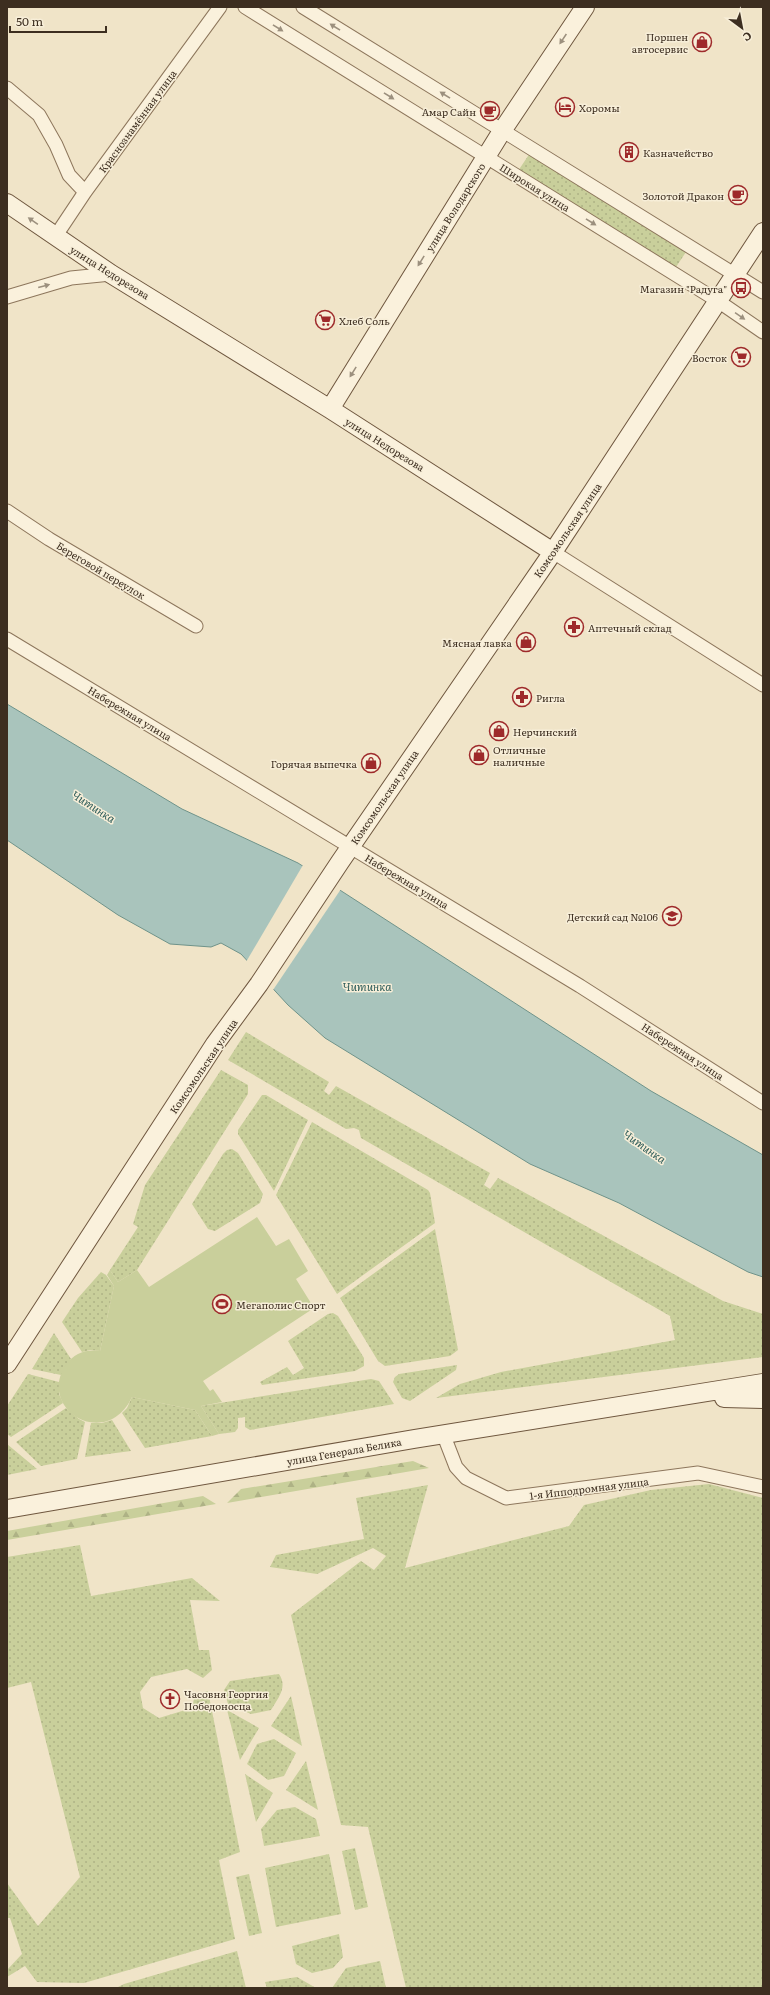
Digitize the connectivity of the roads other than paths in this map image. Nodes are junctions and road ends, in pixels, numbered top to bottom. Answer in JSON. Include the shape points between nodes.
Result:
{"nodes":[{"id":1,"x":220,"y":7,"type":"edge"},
{"id":2,"x":245,"y":7,"type":"edge"},
{"id":3,"x":303,"y":7,"type":"edge"},
{"id":4,"x":585,"y":7,"type":"edge"},
{"id":5,"x":7,"y":88,"type":"edge"},
{"id":6,"x":502,"y":131,"type":"junction"},
{"id":7,"x":486,"y":157,"type":"junction"},
{"id":8,"x":85,"y":192,"type":"junction"},
{"id":9,"x":7,"y":203,"type":"edge"},
{"id":10,"x":763,"y":232,"type":"edge"},
{"id":11,"x":55,"y":237,"type":"junction"},
{"id":12,"x":111,"y":274,"type":"junction"},
{"id":13,"x":736,"y":274,"type":"junction"},
{"id":14,"x":763,"y":292,"type":"edge"},
{"id":15,"x":7,"y":297,"type":"edge"},
{"id":16,"x":718,"y":301,"type":"junction"},
{"id":17,"x":763,"y":332,"type":"edge"},
{"id":18,"x":330,"y":409,"type":"junction"},
{"id":19,"x":7,"y":511,"type":"edge"},
{"id":20,"x":553,"y":552,"type":"junction"},
{"id":21,"x":196,"y":626,"type":"dead end"},
{"id":22,"x":7,"y":639,"type":"edge"},
{"id":23,"x":763,"y":685,"type":"edge"},
{"id":24,"x":351,"y":846,"type":"junction"},
{"id":25,"x":763,"y":1103,"type":"edge"},
{"id":26,"x":7,"y":1364,"type":"edge"},
{"id":27,"x":763,"y":1383,"type":"edge"},
{"id":28,"x":681,"y":1397,"type":"junction"},
{"id":29,"x":763,"y":1399,"type":"edge"},
{"id":30,"x":444,"y":1436,"type":"junction"},
{"id":31,"x":763,"y":1487,"type":"edge"},
{"id":32,"x":8,"y":1508,"type":"edge"}],
"edges":[{"from":1,"to":8,"type":"street","name":"Краснознамённая улица"},
{"from":2,"to":7,"type":"street","name":"Широкая улица","one_way":true},
{"from":6,"to":3,"type":"street","one_way":true},
{"from":4,"to":6,"type":"main road","name":"улица Володарского","one_way":true},
{"from":5,"to":8,"type":"street","via":[[39,115],[69,175]]},
{"from":6,"to":7,"type":"main road","name":"улица Володарского"},
{"from":6,"to":13,"type":"street"},
{"from":7,"to":16,"type":"street","name":"Широкая улица","one_way":true},
{"from":7,"to":18,"type":"main road","name":"улица Володарского","one_way":true},
{"from":8,"to":11,"type":"street","name":"Краснознамённая улица"},
{"from":11,"to":9,"type":"main road","name":"улица Недорезова","one_way":true},
{"from":10,"to":13,"type":"main road","name":"Комсомольская улица"},
{"from":11,"to":12,"type":"main road","name":"улица Недорезова"},
{"from":15,"to":12,"type":"street","one_way":true,"via":[[71,278]]},
{"from":12,"to":18,"type":"main road","name":"улица Недорезова"},
{"from":13,"to":14,"type":"street"},
{"from":13,"to":16,"type":"main road","name":"Комсомольская улица"},
{"from":16,"to":17,"type":"street","name":"Широкая улица","one_way":true},
{"from":16,"to":20,"type":"main road","name":"Комсомольская улица"},
{"from":18,"to":20,"type":"main road","name":"улица Недорезова"},
{"from":19,"to":21,"type":"street","name":"Береговой переулок"},
{"from":20,"to":23,"type":"street","name":"улица Недорезова"},
{"from":20,"to":24,"type":"main road","name":"Комсомольская улица"},
{"from":22,"to":24,"type":"street","name":"Набережная улица"},
{"from":24,"to":25,"type":"street","name":"Набережная улица","via":[[580,986]]},
{"from":24,"to":26,"type":"main road","name":"Комсомольская улица","via":[[259,984],[215,1044]]},
{"from":27,"to":28,"type":"main road","name":"улица Генерала Белика"},
{"from":28,"to":29,"type":"main road","name":"улица Генерала Белика"},
{"from":28,"to":30,"type":"main road","name":"улица Генерала Белика"},
{"from":30,"to":31,"type":"street","name":"1-я Ипподромная улица","via":[[456,1467],[466,1478],[506,1498],[698,1473]]},
{"from":30,"to":32,"type":"main road","name":"улица Генерала Белика"}]}
